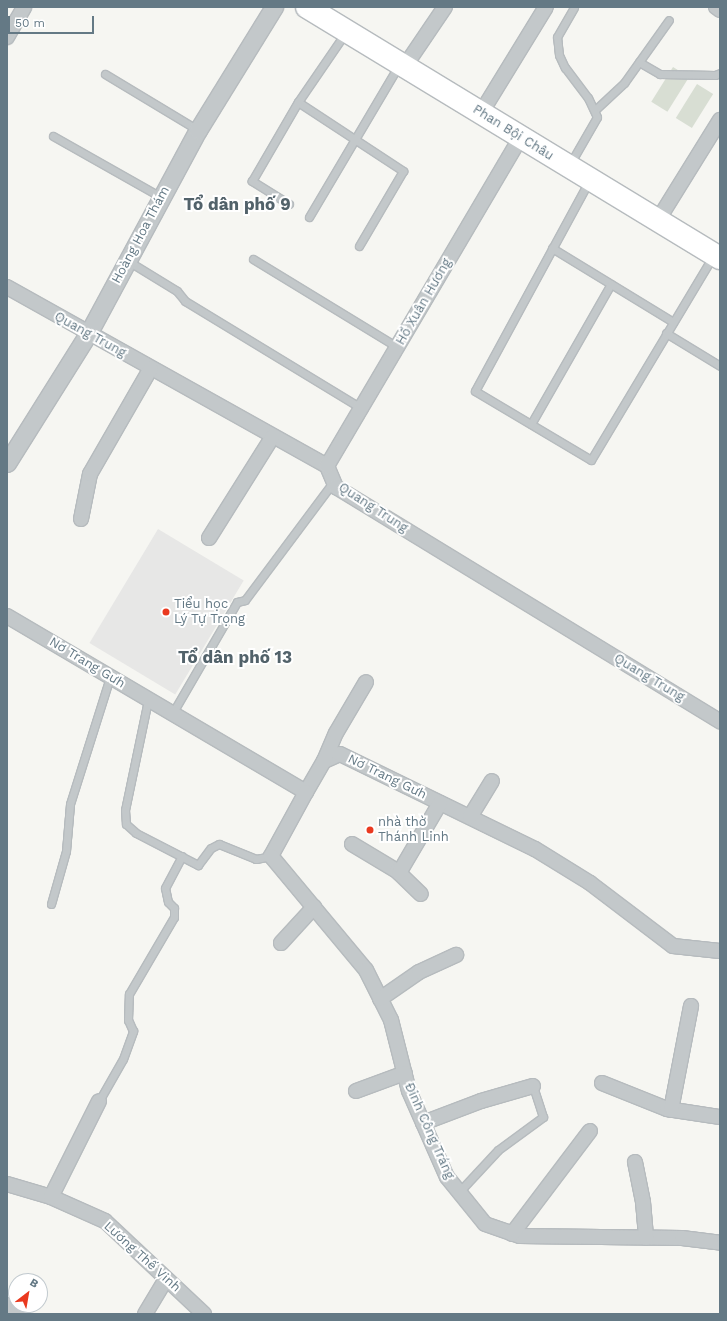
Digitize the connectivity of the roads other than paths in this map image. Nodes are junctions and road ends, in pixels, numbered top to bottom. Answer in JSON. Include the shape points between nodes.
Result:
{"nodes":[{"id":1,"x":24,"y":7,"type":"edge"},
{"id":2,"x":274,"y":7,"type":"edge"},
{"id":3,"x":445,"y":7,"type":"edge"},
{"id":4,"x":546,"y":7,"type":"edge"},
{"id":5,"x":574,"y":7,"type":"edge"},
{"id":6,"x":716,"y":7,"type":"edge"},
{"id":7,"x":316,"y":9,"type":"edge"},
{"id":8,"x":720,"y":10,"type":"edge"},
{"id":9,"x":669,"y":20,"type":"dead end"},
{"id":10,"x":347,"y":30,"type":"junction"},
{"id":11,"x":7,"y":37,"type":"edge"},
{"id":12,"x":639,"y":62,"type":"junction"},
{"id":13,"x":403,"y":65,"type":"junction"},
{"id":14,"x":720,"y":73,"type":"edge"},
{"id":15,"x":105,"y":74,"type":"dead end"},
{"id":16,"x":298,"y":102,"type":"junction"},
{"id":17,"x":595,"y":110,"type":"junction"},
{"id":18,"x":481,"y":113,"type":"junction"},
{"id":19,"x":720,"y":120,"type":"edge"},
{"id":20,"x":198,"y":130,"type":"junction"},
{"id":21,"x":53,"y":136,"type":"dead end"},
{"id":22,"x":520,"y":138,"type":"junction"},
{"id":23,"x":353,"y":139,"type":"junction"},
{"id":24,"x":568,"y":167,"type":"junction"},
{"id":25,"x":589,"y":180,"type":"junction"},
{"id":26,"x":160,"y":197,"type":"junction"},
{"id":27,"x":289,"y":204,"type":"dead end"},
{"id":28,"x":309,"y":217,"type":"dead end"},
{"id":29,"x":658,"y":220,"type":"junction"},
{"id":30,"x":359,"y":246,"type":"dead end"},
{"id":31,"x":552,"y":248,"type":"junction"},
{"id":32,"x":717,"y":256,"type":"edge"},
{"id":33,"x":253,"y":259,"type":"dead end"},
{"id":34,"x":128,"y":261,"type":"junction"},
{"id":35,"x":612,"y":284,"type":"junction"},
{"id":36,"x":7,"y":287,"type":"edge"},
{"id":37,"x":673,"y":322,"type":"junction"},
{"id":38,"x":666,"y":333,"type":"junction"},
{"id":39,"x":88,"y":334,"type":"junction"},
{"id":40,"x":397,"y":346,"type":"junction"},
{"id":41,"x":720,"y":366,"type":"edge"},
{"id":42,"x":151,"y":368,"type":"junction"},
{"id":43,"x":361,"y":408,"type":"junction"},
{"id":44,"x":531,"y":424,"type":"junction"},
{"id":45,"x":273,"y":436,"type":"junction"},
{"id":46,"x":7,"y":463,"type":"edge"},
{"id":47,"x":327,"y":466,"type":"junction"},
{"id":48,"x":334,"y":481,"type":"junction"},
{"id":49,"x":81,"y":519,"type":"dead end"},
{"id":50,"x":209,"y":538,"type":"dead end"},
{"id":51,"x":8,"y":620,"type":"edge"},
{"id":52,"x":110,"y":677,"type":"junction"},
{"id":53,"x":366,"y":682,"type":"dead end"},
{"id":54,"x":148,"y":700,"type":"junction"},
{"id":55,"x":172,"y":714,"type":"junction"},
{"id":56,"x":720,"y":721,"type":"edge"},
{"id":57,"x":324,"y":761,"type":"junction"},
{"id":58,"x":492,"y":781,"type":"dead end"},
{"id":59,"x":306,"y":792,"type":"junction"},
{"id":60,"x":440,"y":803,"type":"junction"},
{"id":61,"x":470,"y":817,"type":"junction"},
{"id":62,"x":352,"y":844,"type":"dead end"},
{"id":63,"x":182,"y":856,"type":"junction"},
{"id":64,"x":271,"y":856,"type":"junction"},
{"id":65,"x":399,"y":873,"type":"junction"},
{"id":66,"x":421,"y":894,"type":"dead end"},
{"id":67,"x":51,"y":904,"type":"dead end"},
{"id":68,"x":314,"y":907,"type":"junction"},
{"id":69,"x":281,"y":944,"type":"dead end"},
{"id":70,"x":720,"y":951,"type":"edge"},
{"id":71,"x":456,"y":955,"type":"dead end"},
{"id":72,"x":380,"y":999,"type":"junction"},
{"id":73,"x":691,"y":1006,"type":"dead end"},
{"id":74,"x":405,"y":1073,"type":"junction"},
{"id":75,"x":602,"y":1083,"type":"dead end"},
{"id":76,"x":533,"y":1086,"type":"joint"},
{"id":77,"x":356,"y":1090,"type":"dead end"},
{"id":78,"x":99,"y":1101,"type":"joint"},
{"id":79,"x":671,"y":1110,"type":"junction"},
{"id":80,"x":720,"y":1117,"type":"edge"},
{"id":81,"x":424,"y":1124,"type":"junction"},
{"id":82,"x":590,"y":1131,"type":"dead end"},
{"id":83,"x":634,"y":1162,"type":"dead end"},
{"id":84,"x":7,"y":1184,"type":"edge"},
{"id":85,"x":459,"y":1192,"type":"junction"},
{"id":86,"x":51,"y":1197,"type":"junction"},
{"id":87,"x":512,"y":1234,"type":"junction"},
{"id":88,"x":646,"y":1238,"type":"junction"},
{"id":89,"x":720,"y":1243,"type":"edge"},
{"id":90,"x":166,"y":1279,"type":"junction"},
{"id":91,"x":7,"y":1305,"type":"edge"},
{"id":92,"x":23,"y":1314,"type":"edge"},
{"id":93,"x":145,"y":1314,"type":"edge"},
{"id":94,"x":204,"y":1314,"type":"edge"}],
"edges":[{"from":1,"to":11,"type":"street"},
{"from":2,"to":20,"type":"street","name":"Hoàng Hoa Thám"},
{"from":3,"to":13,"type":"street"},
{"from":4,"to":18,"type":"street"},
{"from":5,"to":17,"type":"lane","via":[[557,37],[559,55],[565,68]]},
{"from":6,"to":8,"type":"street"},
{"from":7,"to":10,"type":"main road","name":"Phan Bội Châu"},
{"from":9,"to":12,"type":"lane"},
{"from":10,"to":13,"type":"main road","name":"Phan Bội Châu"},
{"from":10,"to":16,"type":"lane"},
{"from":12,"to":14,"type":"lane","via":[[660,74]]},
{"from":12,"to":17,"type":"lane","via":[[624,83]]},
{"from":13,"to":18,"type":"main road","name":"Phan Bội Châu"},
{"from":13,"to":23,"type":"lane"},
{"from":15,"to":20,"type":"lane"},
{"from":16,"to":23,"type":"lane"},
{"from":16,"to":27,"type":"lane","via":[[252,181]]},
{"from":17,"to":24,"type":"lane","via":[[595,124]]},
{"from":18,"to":22,"type":"main road","name":"Phan Bội Châu"},
{"from":19,"to":29,"type":"street"},
{"from":20,"to":26,"type":"street","name":"Hoàng Hoa Thám"},
{"from":21,"to":26,"type":"lane"},
{"from":22,"to":24,"type":"main road","name":"Phan Bội Châu"},
{"from":22,"to":40,"type":"street","name":"Hồ Xuân Hương"},
{"from":23,"to":28,"type":"lane"},
{"from":23,"to":30,"type":"lane","via":[[403,171]]},
{"from":24,"to":25,"type":"main road","name":"Phan Bội Châu"},
{"from":25,"to":29,"type":"main road","name":"Phan Bội Châu"},
{"from":25,"to":31,"type":"lane"},
{"from":26,"to":34,"type":"street","name":"Hoàng Hoa Thám"},
{"from":29,"to":32,"type":"main road","name":"Phan Bội Châu"},
{"from":31,"to":35,"type":"lane"},
{"from":31,"to":44,"type":"lane","via":[[475,391]]},
{"from":32,"to":37,"type":"lane"},
{"from":33,"to":40,"type":"lane"},
{"from":34,"to":39,"type":"street","name":"Hoàng Hoa Thám"},
{"from":34,"to":43,"type":"lane","via":[[177,291],[185,300]]},
{"from":35,"to":37,"type":"lane"},
{"from":35,"to":44,"type":"lane"},
{"from":36,"to":39,"type":"street","name":"Quang Trung"},
{"from":37,"to":38,"type":"lane"},
{"from":38,"to":41,"type":"lane"},
{"from":38,"to":44,"type":"lane","via":[[591,460]]},
{"from":39,"to":42,"type":"street","name":"Quang Trung"},
{"from":39,"to":46,"type":"street","name":"Hoàng Hoa Thám"},
{"from":40,"to":43,"type":"street","name":"Hồ Xuân Hương"},
{"from":42,"to":45,"type":"street","name":"Quang Trung"},
{"from":42,"to":49,"type":"street","via":[[90,474]]},
{"from":43,"to":47,"type":"street","name":"Hồ Xuân Hương"},
{"from":45,"to":47,"type":"street","name":"Quang Trung"},
{"from":45,"to":50,"type":"street"},
{"from":47,"to":48,"type":"street","name":"Quang Trung"},
{"from":48,"to":55,"type":"lane","via":[[245,600],[237,602]]},
{"from":48,"to":56,"type":"street","name":"Quang Trung","via":[[336,487]]},
{"from":51,"to":52,"type":"street","name":"Nơ Trang Gưh"},
{"from":52,"to":54,"type":"street","name":"Nơ Trang Gưh"},
{"from":52,"to":67,"type":"lane","via":[[70,804],[66,851]]},
{"from":53,"to":57,"type":"street","via":[[336,733]]},
{"from":54,"to":55,"type":"street","name":"Nơ Trang Gưh"},
{"from":54,"to":63,"type":"lane","via":[[125,810],[126,824],[136,833]]},
{"from":55,"to":59,"type":"street","name":"Nơ Trang Gưh"},
{"from":57,"to":59,"type":"street"},
{"from":57,"to":60,"type":"street","name":"Nơ Trang Gưh","via":[[340,754]]},
{"from":58,"to":61,"type":"street"},
{"from":59,"to":64,"type":"street"},
{"from":60,"to":61,"type":"street","name":"Nơ Trang Gưh"},
{"from":60,"to":65,"type":"street"},
{"from":61,"to":70,"type":"street","name":"Nơ Trang Gưh","via":[[535,849],[590,883],[673,946]]},
{"from":62,"to":65,"type":"street"},
{"from":63,"to":64,"type":"lane","via":[[198,865],[211,848],[219,844],[256,859]]},
{"from":63,"to":78,"type":"lane","via":[[165,888],[168,902],[174,908],[174,917],[129,994],[128,1020],[133,1031],[123,1059]]},
{"from":64,"to":68,"type":"street","name":"Đinh Công Tráng"},
{"from":65,"to":66,"type":"street"},
{"from":68,"to":69,"type":"street"},
{"from":68,"to":72,"type":"street","name":"Đinh Công Tráng","via":[[366,970]]},
{"from":71,"to":72,"type":"street","via":[[419,972]]},
{"from":72,"to":74,"type":"street","name":"Đinh Công Tráng","via":[[391,1020]]},
{"from":73,"to":79,"type":"street"},
{"from":74,"to":77,"type":"street"},
{"from":74,"to":81,"type":"street","name":"Đinh Công Tráng"},
{"from":75,"to":79,"type":"street"},
{"from":76,"to":81,"type":"street","via":[[481,1101]]},
{"from":76,"to":85,"type":"lane","via":[[543,1116],[498,1150]]},
{"from":78,"to":86,"type":"street"},
{"from":79,"to":80,"type":"street"},
{"from":81,"to":85,"type":"street","name":"Đinh Công Tráng","via":[[447,1177]]},
{"from":82,"to":87,"type":"street"},
{"from":83,"to":88,"type":"street","via":[[643,1202]]},
{"from":84,"to":86,"type":"street","name":"Lương Thế Vinh"},
{"from":85,"to":87,"type":"street","name":"Đinh Công Tráng","via":[[485,1224]]},
{"from":86,"to":90,"type":"street","name":"Lương Thế Vinh","via":[[105,1222]]},
{"from":87,"to":88,"type":"street","name":"Đinh Công Tráng"},
{"from":88,"to":89,"type":"street","name":"Đinh Công Tráng","via":[[682,1238]]},
{"from":90,"to":93,"type":"street"},
{"from":90,"to":94,"type":"street","name":"Lương Thế Vinh"},
{"from":91,"to":92,"type":"street"}]}
